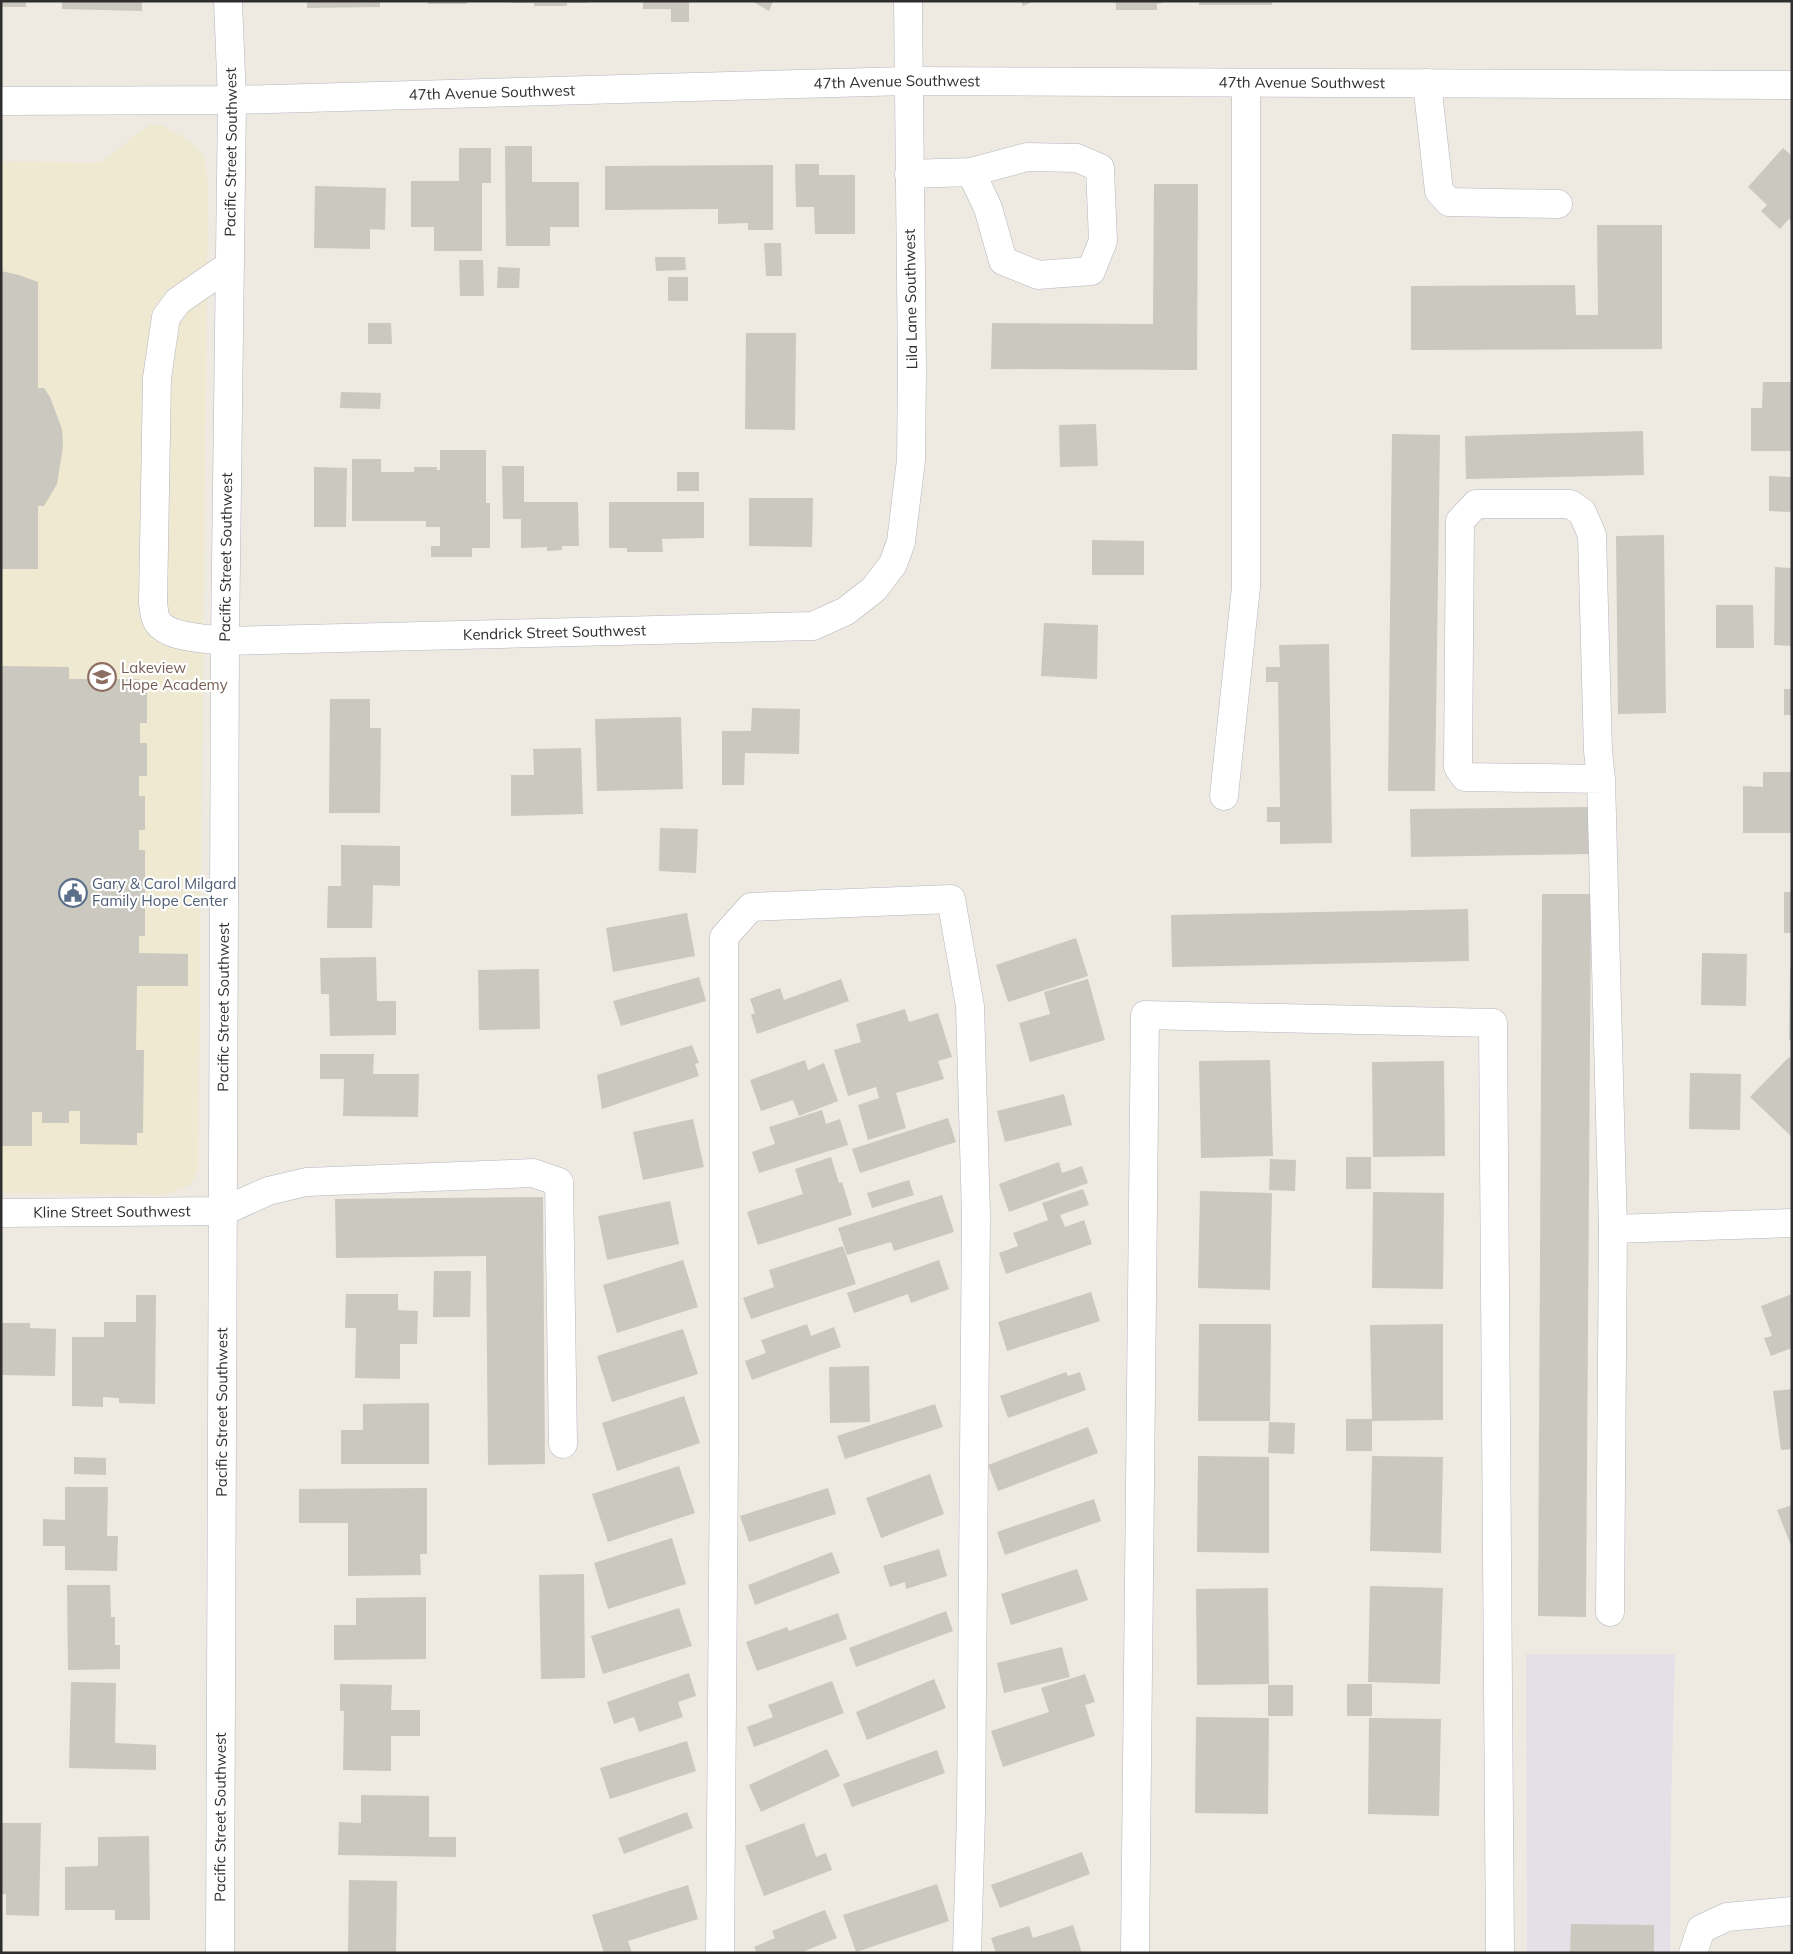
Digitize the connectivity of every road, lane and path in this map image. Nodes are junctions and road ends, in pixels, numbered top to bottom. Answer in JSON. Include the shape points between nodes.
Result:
{"nodes":[{"id":1,"x":228,"y":1,"type":"edge"},
{"id":2,"x":908,"y":1,"type":"edge"},
{"id":3,"x":908,"y":81,"type":"junction"},
{"id":4,"x":1246,"y":83,"type":"junction"},
{"id":5,"x":1427,"y":84,"type":"junction"},
{"id":6,"x":1792,"y":85,"type":"edge"},
{"id":7,"x":232,"y":100,"type":"junction"},
{"id":8,"x":1,"y":101,"type":"edge"},
{"id":9,"x":971,"y":172,"type":"junction"},
{"id":10,"x":910,"y":174,"type":"junction"},
{"id":11,"x":1558,"y":204,"type":"dead end"},
{"id":12,"x":230,"y":265,"type":"junction"},
{"id":13,"x":874,"y":590,"type":"joint"},
{"id":14,"x":225,"y":641,"type":"junction"},
{"id":15,"x":1601,"y":779,"type":"junction"},
{"id":16,"x":1224,"y":796,"type":"dead end"},
{"id":17,"x":224,"y":1211,"type":"junction"},
{"id":18,"x":1,"y":1213,"type":"edge"},
{"id":19,"x":1792,"y":1223,"type":"edge"},
{"id":20,"x":1613,"y":1229,"type":"junction"},
{"id":21,"x":564,"y":1444,"type":"dead end"},
{"id":22,"x":1610,"y":1612,"type":"dead end"},
{"id":23,"x":1792,"y":1911,"type":"edge"},
{"id":24,"x":220,"y":1953,"type":"edge"},
{"id":25,"x":720,"y":1953,"type":"edge"},
{"id":26,"x":967,"y":1953,"type":"edge"},
{"id":27,"x":1135,"y":1953,"type":"edge"},
{"id":28,"x":1500,"y":1953,"type":"edge"},
{"id":29,"x":1693,"y":1953,"type":"edge"}],
"edges":[{"from":1,"to":7,"type":"street","name":"Pacific Street Southwest"},
{"from":2,"to":3,"type":"street","name":"Lila Lane Southwest"},
{"from":3,"to":4,"type":"street","name":"47th Avenue Southwest"},
{"from":3,"to":7,"type":"street","name":"47th Avenue Southwest"},
{"from":3,"to":10,"type":"street","name":"Lila Lane Southwest"},
{"from":4,"to":5,"type":"street","name":"47th Avenue Southwest"},
{"from":4,"to":16,"type":"street","via":[[1246,587]]},
{"from":5,"to":6,"type":"street","name":"47th Avenue Southwest"},
{"from":5,"to":11,"type":"street","via":[[1439,191],[1449,202]]},
{"from":7,"to":8,"type":"street","name":"47th Avenue Southwest"},
{"from":7,"to":12,"type":"street","name":"Pacific Street Southwest"},
{"from":9,"to":9,"type":"street","via":[[988,208],[1003,261],[1038,275],[1091,271],[1103,241],[1100,168],[1077,158],[1027,157]]},
{"from":9,"to":10,"type":"street"},
{"from":10,"to":13,"type":"street","name":"Lila Lane Southwest","via":[[911,460],[901,542],[893,564]]},
{"from":12,"to":14,"type":"street","name":"Pacific Street Southwest"},
{"from":12,"to":14,"type":"street","name":"Kendrick Street Southwest","via":[[178,301],[166,317],[157,378],[153,603],[156,619],[174,634]]},
{"from":13,"to":14,"type":"street","name":"Kendrick Street Southwest","via":[[846,611],[813,626]]},
{"from":14,"to":17,"type":"street","name":"Pacific Street Southwest"},
{"from":15,"to":15,"type":"street","via":[[1592,535],[1582,512],[1570,504],[1476,504],[1460,521],[1458,767],[1465,777]]},
{"from":15,"to":20,"type":"street"},
{"from":17,"to":18,"type":"street","name":"Kline Street Southwest"},
{"from":17,"to":21,"type":"street","via":[[268,1191],[306,1182],[533,1173],[559,1182]]},
{"from":17,"to":24,"type":"street","name":"Pacific Street Southwest"},
{"from":19,"to":20,"type":"street"},
{"from":20,"to":22,"type":"street"},
{"from":23,"to":29,"type":"street","via":[[1726,1917],[1701,1929]]},
{"from":25,"to":26,"type":"street","via":[[724,937],[751,907],[951,899],[970,1006],[976,1215]]},
{"from":27,"to":28,"type":"street","via":[[1145,1015],[1492,1023]]}]}
